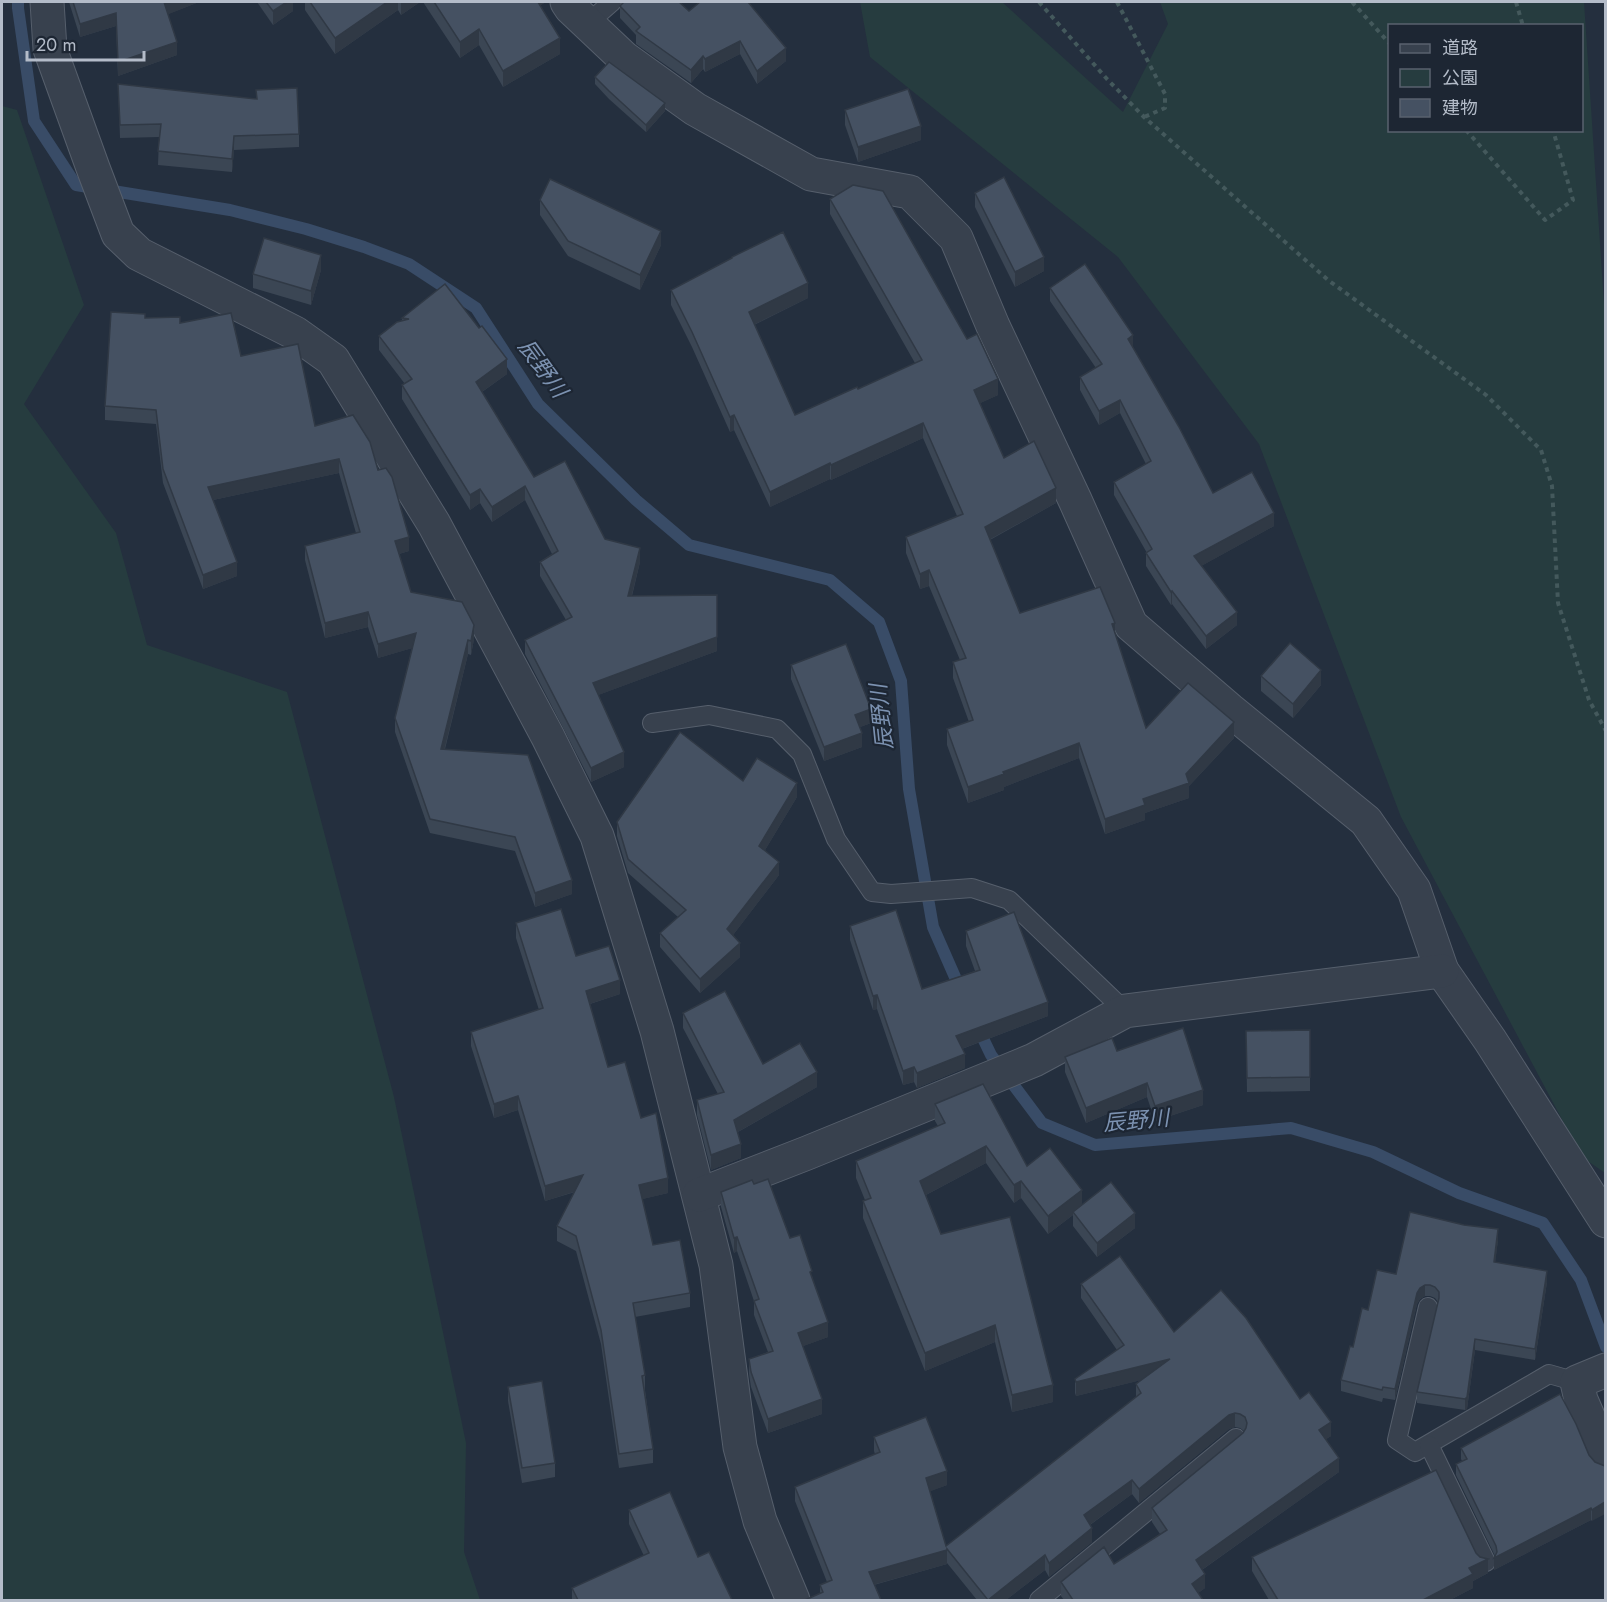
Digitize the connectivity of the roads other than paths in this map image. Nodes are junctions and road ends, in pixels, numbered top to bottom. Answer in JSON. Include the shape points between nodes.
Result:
{"nodes":[{"id":1,"x":46,"y":2,"type":"edge"},
{"id":2,"x":612,"y":2,"type":"edge"},
{"id":3,"x":577,"y":13,"type":"edge"},
{"id":4,"x":652,"y":723,"type":"dead end"},
{"id":5,"x":1442,"y":972,"type":"junction"},
{"id":6,"x":1125,"y":1011,"type":"junction"},
{"id":7,"x":699,"y":1195,"type":"junction"},
{"id":8,"x":1605,"y":1221,"type":"edge"},
{"id":9,"x":1428,"y":1307,"type":"dead end"},
{"id":10,"x":1591,"y":1376,"type":"edge"},
{"id":11,"x":1236,"y":1438,"type":"edge"},
{"id":12,"x":1429,"y":1445,"type":"junction"},
{"id":13,"x":1605,"y":1458,"type":"edge"},
{"id":14,"x":1486,"y":1562,"type":"edge"},
{"id":15,"x":793,"y":1600,"type":"edge"},
{"id":16,"x":1039,"y":1600,"type":"edge"}],
"edges":[{"from":1,"to":7,"type":"street","via":[[50,49],[118,234],[140,255],[295,333],[333,360],[434,524],[597,836],[657,1031]]},
{"from":2,"to":3,"type":"lane"},
{"from":3,"to":5,"type":"street","via":[[624,58],[695,109],[811,174],[910,192],[956,238],[1131,625],[1366,821],[1414,890]]},
{"from":4,"to":6,"type":"lane","via":[[710,715],[777,729],[802,754],[836,839],[872,892],[972,888],[1009,900]]},
{"from":5,"to":6,"type":"street"},
{"from":5,"to":8,"type":"street"},
{"from":6,"to":7,"type":"street","via":[[1034,1060]]},
{"from":7,"to":15,"type":"street","via":[[716,1265],[740,1447],[760,1521]]},
{"from":9,"to":12,"type":"lane","via":[[1397,1440],[1415,1452]]},
{"from":10,"to":12,"type":"lane","via":[[1549,1374]]},
{"from":10,"to":13,"type":"street","via":[[1581,1400]]},
{"from":11,"to":16,"type":"lane"},
{"from":12,"to":14,"type":"lane"}]}
